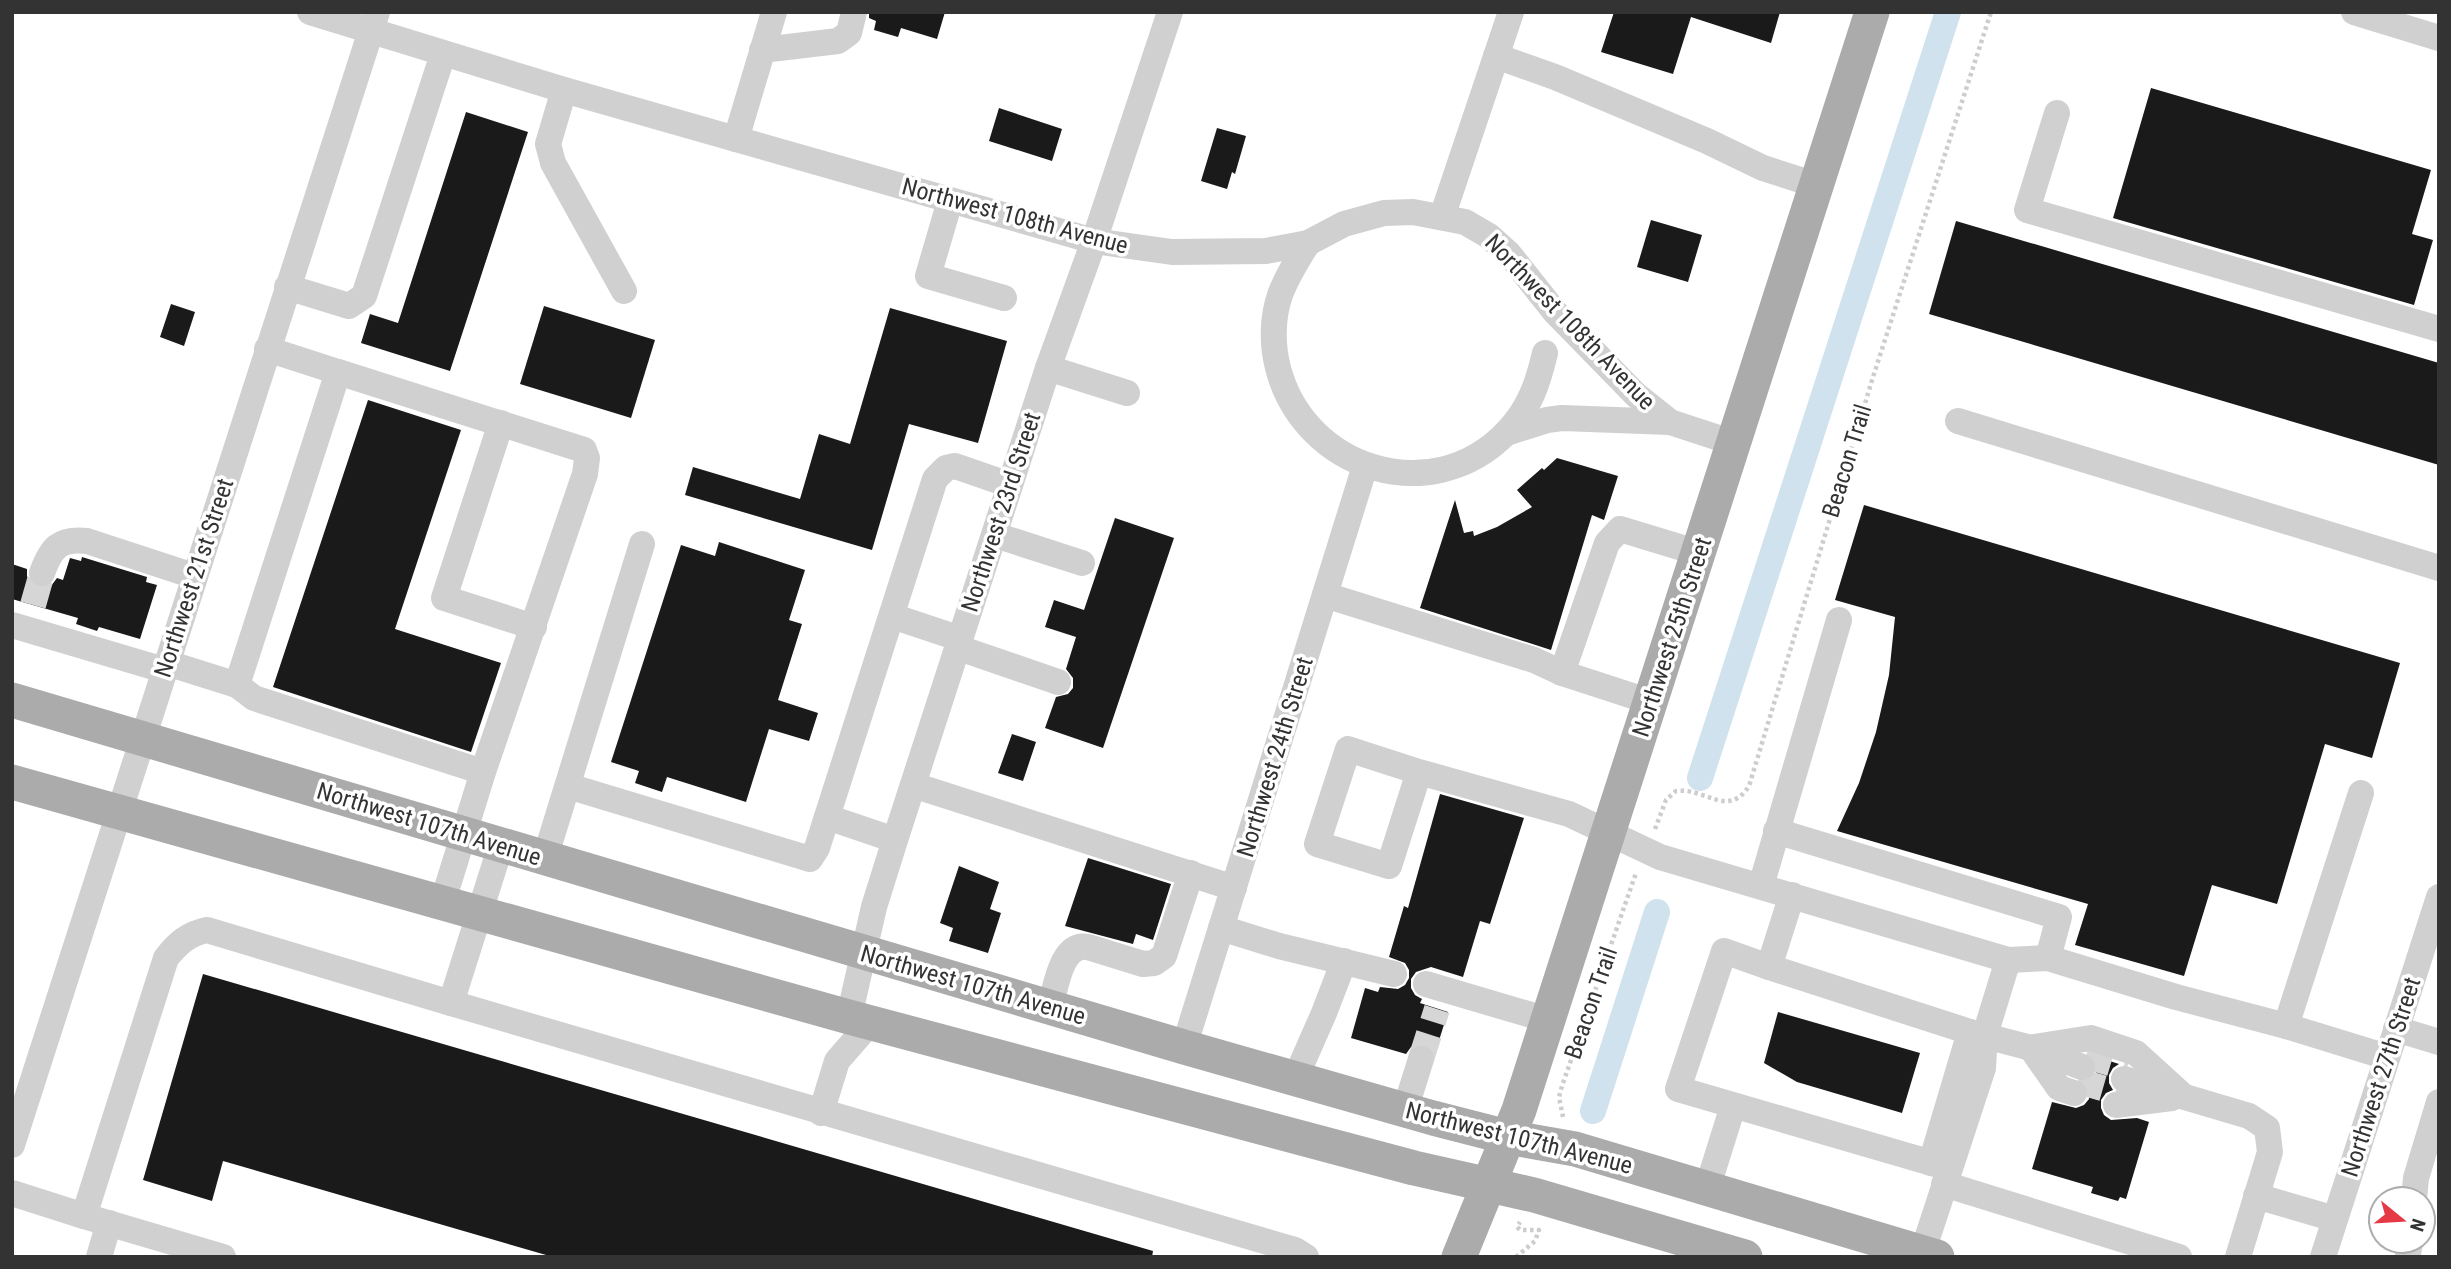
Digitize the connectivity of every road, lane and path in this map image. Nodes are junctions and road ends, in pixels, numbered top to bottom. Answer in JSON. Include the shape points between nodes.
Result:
{"nodes":[{"id":1,"x":310,"y":12,"type":"edge"},
{"id":2,"x":774,"y":12,"type":"edge"},
{"id":3,"x":854,"y":12,"type":"edge"},
{"id":4,"x":1170,"y":12,"type":"edge"},
{"id":5,"x":1511,"y":12,"type":"edge"},
{"id":6,"x":1872,"y":12,"type":"edge"},
{"id":7,"x":1991,"y":12,"type":"edge"},
{"id":8,"x":2354,"y":12,"type":"edge"},
{"id":9,"x":374,"y":21,"type":"edge"},
{"id":10,"x":2439,"y":38,"type":"edge"},
{"id":11,"x":762,"y":50,"type":"junction"},
{"id":12,"x":443,"y":54,"type":"junction"},
{"id":13,"x":1496,"y":56,"type":"junction"},
{"id":14,"x":564,"y":90,"type":"junction"},
{"id":15,"x":2057,"y":113,"type":"dead end"},
{"id":16,"x":736,"y":139,"type":"junction"},
{"id":17,"x":1816,"y":185,"type":"junction"},
{"id":18,"x":950,"y":201,"type":"junction"},
{"id":19,"x":1442,"y":217,"type":"junction"},
{"id":20,"x":1094,"y":241,"type":"junction"},
{"id":21,"x":1308,"y":243,"type":"junction"},
{"id":22,"x":287,"y":286,"type":"junction"},
{"id":23,"x":624,"y":291,"type":"dead end"},
{"id":24,"x":1003,"y":298,"type":"dead end"},
{"id":25,"x":2439,"y":329,"type":"edge"},
{"id":26,"x":267,"y":349,"type":"junction"},
{"id":27,"x":1545,"y":353,"type":"dead end"},
{"id":28,"x":1048,"y":368,"type":"junction"},
{"id":29,"x":338,"y":372,"type":"junction"},
{"id":30,"x":1127,"y":393,"type":"dead end"},
{"id":31,"x":1958,"y":421,"type":"dead end"},
{"id":32,"x":1670,"y":422,"type":"junction"},
{"id":33,"x":500,"y":423,"type":"junction"},
{"id":34,"x":1506,"y":433,"type":"junction"},
{"id":35,"x":1734,"y":443,"type":"junction"},
{"id":36,"x":1365,"y":466,"type":"junction"},
{"id":37,"x":1010,"y":485,"type":"junction"},
{"id":38,"x":995,"y":536,"type":"junction"},
{"id":39,"x":642,"y":544,"type":"dead end"},
{"id":40,"x":1699,"y":553,"type":"junction"},
{"id":41,"x":1082,"y":563,"type":"dead end"},
{"id":42,"x":2439,"y":568,"type":"edge"},
{"id":43,"x":41,"y":573,"type":"tunnel mouth"},
{"id":44,"x":194,"y":576,"type":"junction"},
{"id":45,"x":1325,"y":595,"type":"junction"},
{"id":46,"x":892,"y":616,"type":"junction"},
{"id":47,"x":24,"y":620,"type":"edge"},
{"id":48,"x":1839,"y":620,"type":"dead end"},
{"id":49,"x":534,"y":627,"type":"junction"},
{"id":50,"x":960,"y":643,"type":"junction"},
{"id":51,"x":165,"y":666,"type":"junction"},
{"id":52,"x":1562,"y":673,"type":"junction"},
{"id":53,"x":1058,"y":682,"type":"dead end"},
{"id":54,"x":237,"y":685,"type":"junction"},
{"id":55,"x":12,"y":700,"type":"edge"},
{"id":56,"x":1651,"y":702,"type":"junction"},
{"id":57,"x":142,"y":739,"type":"junction"},
{"id":58,"x":483,"y":772,"type":"junction"},
{"id":59,"x":1419,"y":772,"type":"junction"},
{"id":60,"x":12,"y":782,"type":"edge"},
{"id":61,"x":913,"y":785,"type":"junction"},
{"id":62,"x":568,"y":786,"type":"junction"},
{"id":63,"x":2361,"y":793,"type":"dead end"},
{"id":64,"x":119,"y":813,"type":"junction"},
{"id":65,"x":827,"y":817,"type":"junction"},
{"id":66,"x":1776,"y":831,"type":"junction"},
{"id":67,"x":463,"y":834,"type":"junction"},
{"id":68,"x":1609,"y":834,"type":"junction"},
{"id":69,"x":1653,"y":834,"type":"dead end"},
{"id":70,"x":895,"y":840,"type":"junction"},
{"id":71,"x":501,"y":845,"type":"junction"},
{"id":72,"x":545,"y":858,"type":"junction"},
{"id":73,"x":1191,"y":873,"type":"junction"},
{"id":74,"x":1636,"y":875,"type":"dead end"},
{"id":75,"x":1761,"y":886,"type":"junction"},
{"id":76,"x":1234,"y":888,"type":"junction"},
{"id":77,"x":1793,"y":895,"type":"junction"},
{"id":78,"x":2439,"y":897,"type":"edge"},
{"id":79,"x":442,"y":904,"type":"junction"},
{"id":80,"x":479,"y":914,"type":"junction"},
{"id":81,"x":1221,"y":928,"type":"junction"},
{"id":82,"x":864,"y":952,"type":"junction"},
{"id":83,"x":2048,"y":958,"type":"junction"},
{"id":84,"x":2008,"y":960,"type":"junction"},
{"id":85,"x":1344,"y":961,"type":"junction"},
{"id":86,"x":1769,"y":967,"type":"junction"},
{"id":87,"x":1394,"y":974,"type":"dead end"},
{"id":88,"x":1436,"y":994,"type":"dead end"},
{"id":89,"x":451,"y":1003,"type":"junction"},
{"id":90,"x":1050,"y":1007,"type":"junction"},
{"id":91,"x":859,"y":1020,"type":"junction"},
{"id":92,"x":1548,"y":1020,"type":"junction"},
{"id":93,"x":2286,"y":1026,"type":"junction"},
{"id":94,"x":2396,"y":1029,"type":"junction"},
{"id":95,"x":1978,"y":1034,"type":"junction"},
{"id":96,"x":2439,"y":1042,"type":"edge"},
{"id":97,"x":1184,"y":1047,"type":"junction"},
{"id":98,"x":2031,"y":1048,"type":"junction"},
{"id":99,"x":2388,"y":1057,"type":"junction"},
{"id":100,"x":1422,"y":1059,"type":"tunnel mouth"},
{"id":101,"x":2080,"y":1074,"type":"tunnel mouth"},
{"id":102,"x":1295,"y":1079,"type":"junction"},
{"id":103,"x":2184,"y":1096,"type":"junction"},
{"id":104,"x":2439,"y":1102,"type":"edge"},
{"id":105,"x":1733,"y":1106,"type":"junction"},
{"id":106,"x":1405,"y":1110,"type":"junction"},
{"id":107,"x":821,"y":1113,"type":"junction"},
{"id":108,"x":1566,"y":1121,"type":"dead end"},
{"id":109,"x":1507,"y":1136,"type":"junction"},
{"id":110,"x":12,"y":1145,"type":"edge"},
{"id":111,"x":1941,"y":1172,"type":"junction"},
{"id":112,"x":1487,"y":1184,"type":"junction"},
{"id":113,"x":2415,"y":1185,"type":"edge"},
{"id":114,"x":1707,"y":1189,"type":"junction"},
{"id":115,"x":12,"y":1193,"type":"edge"},
{"id":116,"x":2256,"y":1196,"type":"junction"},
{"id":117,"x":97,"y":1219,"type":"junction"},
{"id":118,"x":2335,"y":1219,"type":"junction"},
{"id":119,"x":1517,"y":1227,"type":"dead end"},
{"id":120,"x":1927,"y":1255,"type":"edge"},
{"id":121,"x":2173,"y":1256,"type":"edge"},
{"id":122,"x":99,"y":1257,"type":"edge"},
{"id":123,"x":223,"y":1257,"type":"edge"},
{"id":124,"x":1306,"y":1257,"type":"edge"},
{"id":125,"x":1460,"y":1257,"type":"edge"},
{"id":126,"x":1516,"y":1257,"type":"edge"},
{"id":127,"x":1745,"y":1257,"type":"edge"},
{"id":128,"x":2238,"y":1257,"type":"edge"},
{"id":129,"x":2323,"y":1257,"type":"edge"}],
"edges":[{"from":1,"to":9,"type":"street","name":"Northwest 108th Avenue"},
{"from":2,"to":11,"type":"street"},
{"from":3,"to":11,"type":"street","via":[[849,33],[838,41]]},
{"from":4,"to":20,"type":"street","name":"Northwest 23rd Street"},
{"from":5,"to":13,"type":"street"},
{"from":6,"to":17,"type":"main road","name":"Northwest 25th Street"},
{"from":7,"to":69,"type":"path","name":"Beacon Trail","via":[[1872,377],[1749,786],[1729,802],[1682,790],[1671,794]]},
{"from":8,"to":10,"type":"street"},
{"from":9,"to":12,"type":"street","name":"Northwest 108th Avenue"},
{"from":9,"to":22,"type":"street","name":"Northwest 21st Street"},
{"from":11,"to":16,"type":"street"},
{"from":12,"to":14,"type":"street","name":"Northwest 108th Avenue"},
{"from":12,"to":22,"type":"street","via":[[364,296],[349,306]]},
{"from":13,"to":17,"type":"street"},
{"from":13,"to":19,"type":"street"},
{"from":14,"to":16,"type":"street","name":"Northwest 108th Avenue"},
{"from":14,"to":23,"type":"street","via":[[548,144],[553,163]]},
{"from":15,"to":25,"type":"street","via":[[2027,210]]},
{"from":16,"to":18,"type":"street","name":"Northwest 108th Avenue"},
{"from":17,"to":35,"type":"main road","name":"Northwest 25th Street"},
{"from":18,"to":20,"type":"street","name":"Northwest 108th Avenue"},
{"from":18,"to":24,"type":"street","via":[[928,276]]},
{"from":19,"to":21,"type":"street","name":"Northwest 108th Avenue","via":[[1384,214],[1344,223]]},
{"from":19,"to":32,"type":"street","name":"Northwest 108th Avenue","via":[[1465,222],[1489,236],[1602,362]]},
{"from":20,"to":21,"type":"street","name":"Northwest 108th Avenue","via":[[1172,252],[1227,253]]},
{"from":20,"to":28,"type":"street","name":"Northwest 23rd Street"},
{"from":21,"to":36,"type":"street","via":[[1279,296],[1275,356],[1282,384],[1314,435]]},
{"from":22,"to":26,"type":"street","name":"Northwest 21st Street"},
{"from":26,"to":29,"type":"street"},
{"from":26,"to":44,"type":"street","name":"Northwest 21st Street"},
{"from":27,"to":34,"type":"street","via":[[1525,410]]},
{"from":28,"to":30,"type":"street"},
{"from":28,"to":37,"type":"street","name":"Northwest 23rd Street"},
{"from":29,"to":33,"type":"street"},
{"from":29,"to":54,"type":"street"},
{"from":31,"to":42,"type":"street"},
{"from":32,"to":34,"type":"street","via":[[1562,418]]},
{"from":32,"to":35,"type":"street","name":"Northwest 108th Avenue"},
{"from":33,"to":49,"type":"street","via":[[584,450],[587,458]]},
{"from":33,"to":49,"type":"street","via":[[444,598]]},
{"from":34,"to":36,"type":"street","via":[[1482,453],[1454,466],[1395,473]]},
{"from":35,"to":40,"type":"main road","name":"Northwest 25th Street"},
{"from":36,"to":45,"type":"street","name":"Northwest 24th Street"},
{"from":37,"to":38,"type":"street","name":"Northwest 23rd Street"},
{"from":37,"to":46,"type":"street","via":[[955,466],[939,474]]},
{"from":38,"to":41,"type":"street"},
{"from":38,"to":50,"type":"street","name":"Northwest 23rd Street"},
{"from":39,"to":62,"type":"street"},
{"from":40,"to":52,"type":"street","via":[[1620,529],[1607,543]]},
{"from":40,"to":56,"type":"main road","name":"Northwest 25th Street"},
{"from":43,"to":44,"type":"street","via":[[52,551],[71,539]]},
{"from":44,"to":51,"type":"street","name":"Northwest 21st Street"},
{"from":45,"to":52,"type":"street","via":[[1534,660]]},
{"from":45,"to":76,"type":"street","name":"Northwest 24th Street"},
{"from":46,"to":50,"type":"street"},
{"from":46,"to":65,"type":"street"},
{"from":47,"to":51,"type":"street"},
{"from":48,"to":66,"type":"street"},
{"from":49,"to":58,"type":"street"},
{"from":50,"to":53,"type":"street"},
{"from":50,"to":61,"type":"street","name":"Northwest 23rd Street"},
{"from":51,"to":54,"type":"street"},
{"from":51,"to":57,"type":"street","name":"Northwest 21st Street"},
{"from":52,"to":56,"type":"street"},
{"from":54,"to":58,"type":"street","via":[[254,698]]},
{"from":55,"to":57,"type":"main road","name":"Northwest 107th Avenue"},
{"from":56,"to":68,"type":"main road","name":"Northwest 25th Street"},
{"from":57,"to":64,"type":"street","name":"Northwest 21st Street"},
{"from":57,"to":67,"type":"main road","name":"Northwest 107th Avenue"},
{"from":58,"to":67,"type":"street"},
{"from":59,"to":59,"type":"street","via":[[1389,866],[1317,844],[1348,749]]},
{"from":59,"to":68,"type":"street","via":[[1569,814]]},
{"from":60,"to":64,"type":"main road"},
{"from":61,"to":70,"type":"street","name":"Northwest 23rd Street"},
{"from":61,"to":73,"type":"street"},
{"from":62,"to":65,"type":"street","via":[[806,858],[813,856]]},
{"from":62,"to":72,"type":"street"},
{"from":63,"to":93,"type":"street"},
{"from":64,"to":79,"type":"main road"},
{"from":64,"to":110,"type":"street","name":"Northwest 21st Street"},
{"from":65,"to":70,"type":"street"},
{"from":66,"to":75,"type":"street"},
{"from":66,"to":83,"type":"street","via":[[2059,917]]},
{"from":67,"to":71,"type":"main road","name":"Northwest 107th Avenue"},
{"from":67,"to":79,"type":"street"},
{"from":68,"to":75,"type":"street","via":[[1660,858]]},
{"from":68,"to":92,"type":"main road","name":"Northwest 25th Street"},
{"from":70,"to":82,"type":"street","name":"Northwest 23rd Street"},
{"from":71,"to":72,"type":"main road","name":"Northwest 107th Avenue"},
{"from":71,"to":80,"type":"street"},
{"from":72,"to":82,"type":"main road","name":"Northwest 107th Avenue"},
{"from":73,"to":76,"type":"street"},
{"from":73,"to":90,"type":"street","via":[[1164,956],[1143,964],[1088,947],[1073,948]]},
{"from":74,"to":108,"type":"path","name":"Beacon Trail","via":[[1562,1086],[1560,1108]]},
{"from":75,"to":77,"type":"street"},
{"from":76,"to":81,"type":"street","name":"Northwest 24th Street"},
{"from":77,"to":84,"type":"street"},
{"from":77,"to":86,"type":"street"},
{"from":78,"to":94,"type":"street","name":"Northwest 27th Street"},
{"from":79,"to":80,"type":"main road"},
{"from":80,"to":89,"type":"street"},
{"from":80,"to":91,"type":"main road"},
{"from":81,"to":85,"type":"street"},
{"from":81,"to":97,"type":"street","name":"Northwest 24th Street"},
{"from":82,"to":90,"type":"main road","name":"Northwest 107th Avenue"},
{"from":82,"to":91,"type":"street","name":"Northwest 23rd Street"},
{"from":83,"to":84,"type":"street"},
{"from":83,"to":93,"type":"street"},
{"from":84,"to":95,"type":"street"},
{"from":85,"to":87,"type":"street"},
{"from":85,"to":102,"type":"street"},
{"from":86,"to":95,"type":"street"},
{"from":86,"to":105,"type":"street","via":[[1724,951],[1678,1089]]},
{"from":88,"to":92,"type":"street"},
{"from":89,"to":107,"type":"street"},
{"from":89,"to":117,"type":"street","via":[[207,930],[192,933],[166,958]]},
{"from":90,"to":97,"type":"main road","name":"Northwest 107th Avenue"},
{"from":91,"to":107,"type":"street","via":[[837,1061]]},
{"from":91,"to":112,"type":"main road"},
{"from":92,"to":109,"type":"main road","name":"Northwest 25th Street"},
{"from":93,"to":99,"type":"street"},
{"from":94,"to":96,"type":"street"},
{"from":94,"to":99,"type":"street","name":"Northwest 27th Street"},
{"from":95,"to":98,"type":"street"},
{"from":95,"to":111,"type":"street","via":[[1983,1068]]},
{"from":97,"to":102,"type":"main road","name":"Northwest 107th Avenue"},
{"from":98,"to":101,"type":"street"},
{"from":98,"to":103,"type":"street","via":[[2091,1038],[2136,1053]]},
{"from":99,"to":118,"type":"street","name":"Northwest 27th Street"},
{"from":100,"to":106,"type":"street"},
{"from":102,"to":106,"type":"main road","name":"Northwest 107th Avenue"},
{"from":103,"to":103,"type":"street","via":[[2122,1086]]},
{"from":103,"to":116,"type":"street","via":[[2249,1116],[2267,1128],[2270,1152]]},
{"from":104,"to":113,"type":"street"},
{"from":105,"to":111,"type":"street"},
{"from":105,"to":114,"type":"street"},
{"from":106,"to":109,"type":"main road","name":"Northwest 107th Avenue"},
{"from":107,"to":124,"type":"street","via":[[1295,1250]]},
{"from":109,"to":112,"type":"main road","name":"Northwest 25th Street"},
{"from":109,"to":114,"type":"main road","name":"Northwest 107th Avenue","via":[[1575,1149]]},
{"from":111,"to":120,"type":"street"},
{"from":111,"to":121,"type":"street"},
{"from":112,"to":125,"type":"main road","name":"Northwest 25th Street"},
{"from":112,"to":127,"type":"main road"},
{"from":114,"to":120,"type":"main road","name":"Northwest 107th Avenue"},
{"from":115,"to":117,"type":"street"},
{"from":116,"to":118,"type":"street"},
{"from":116,"to":128,"type":"street"},
{"from":117,"to":122,"type":"street"},
{"from":117,"to":123,"type":"street"},
{"from":118,"to":129,"type":"street","name":"Northwest 27th Street"},
{"from":119,"to":126,"type":"path","via":[[1539,1230],[1535,1241]]}]}
